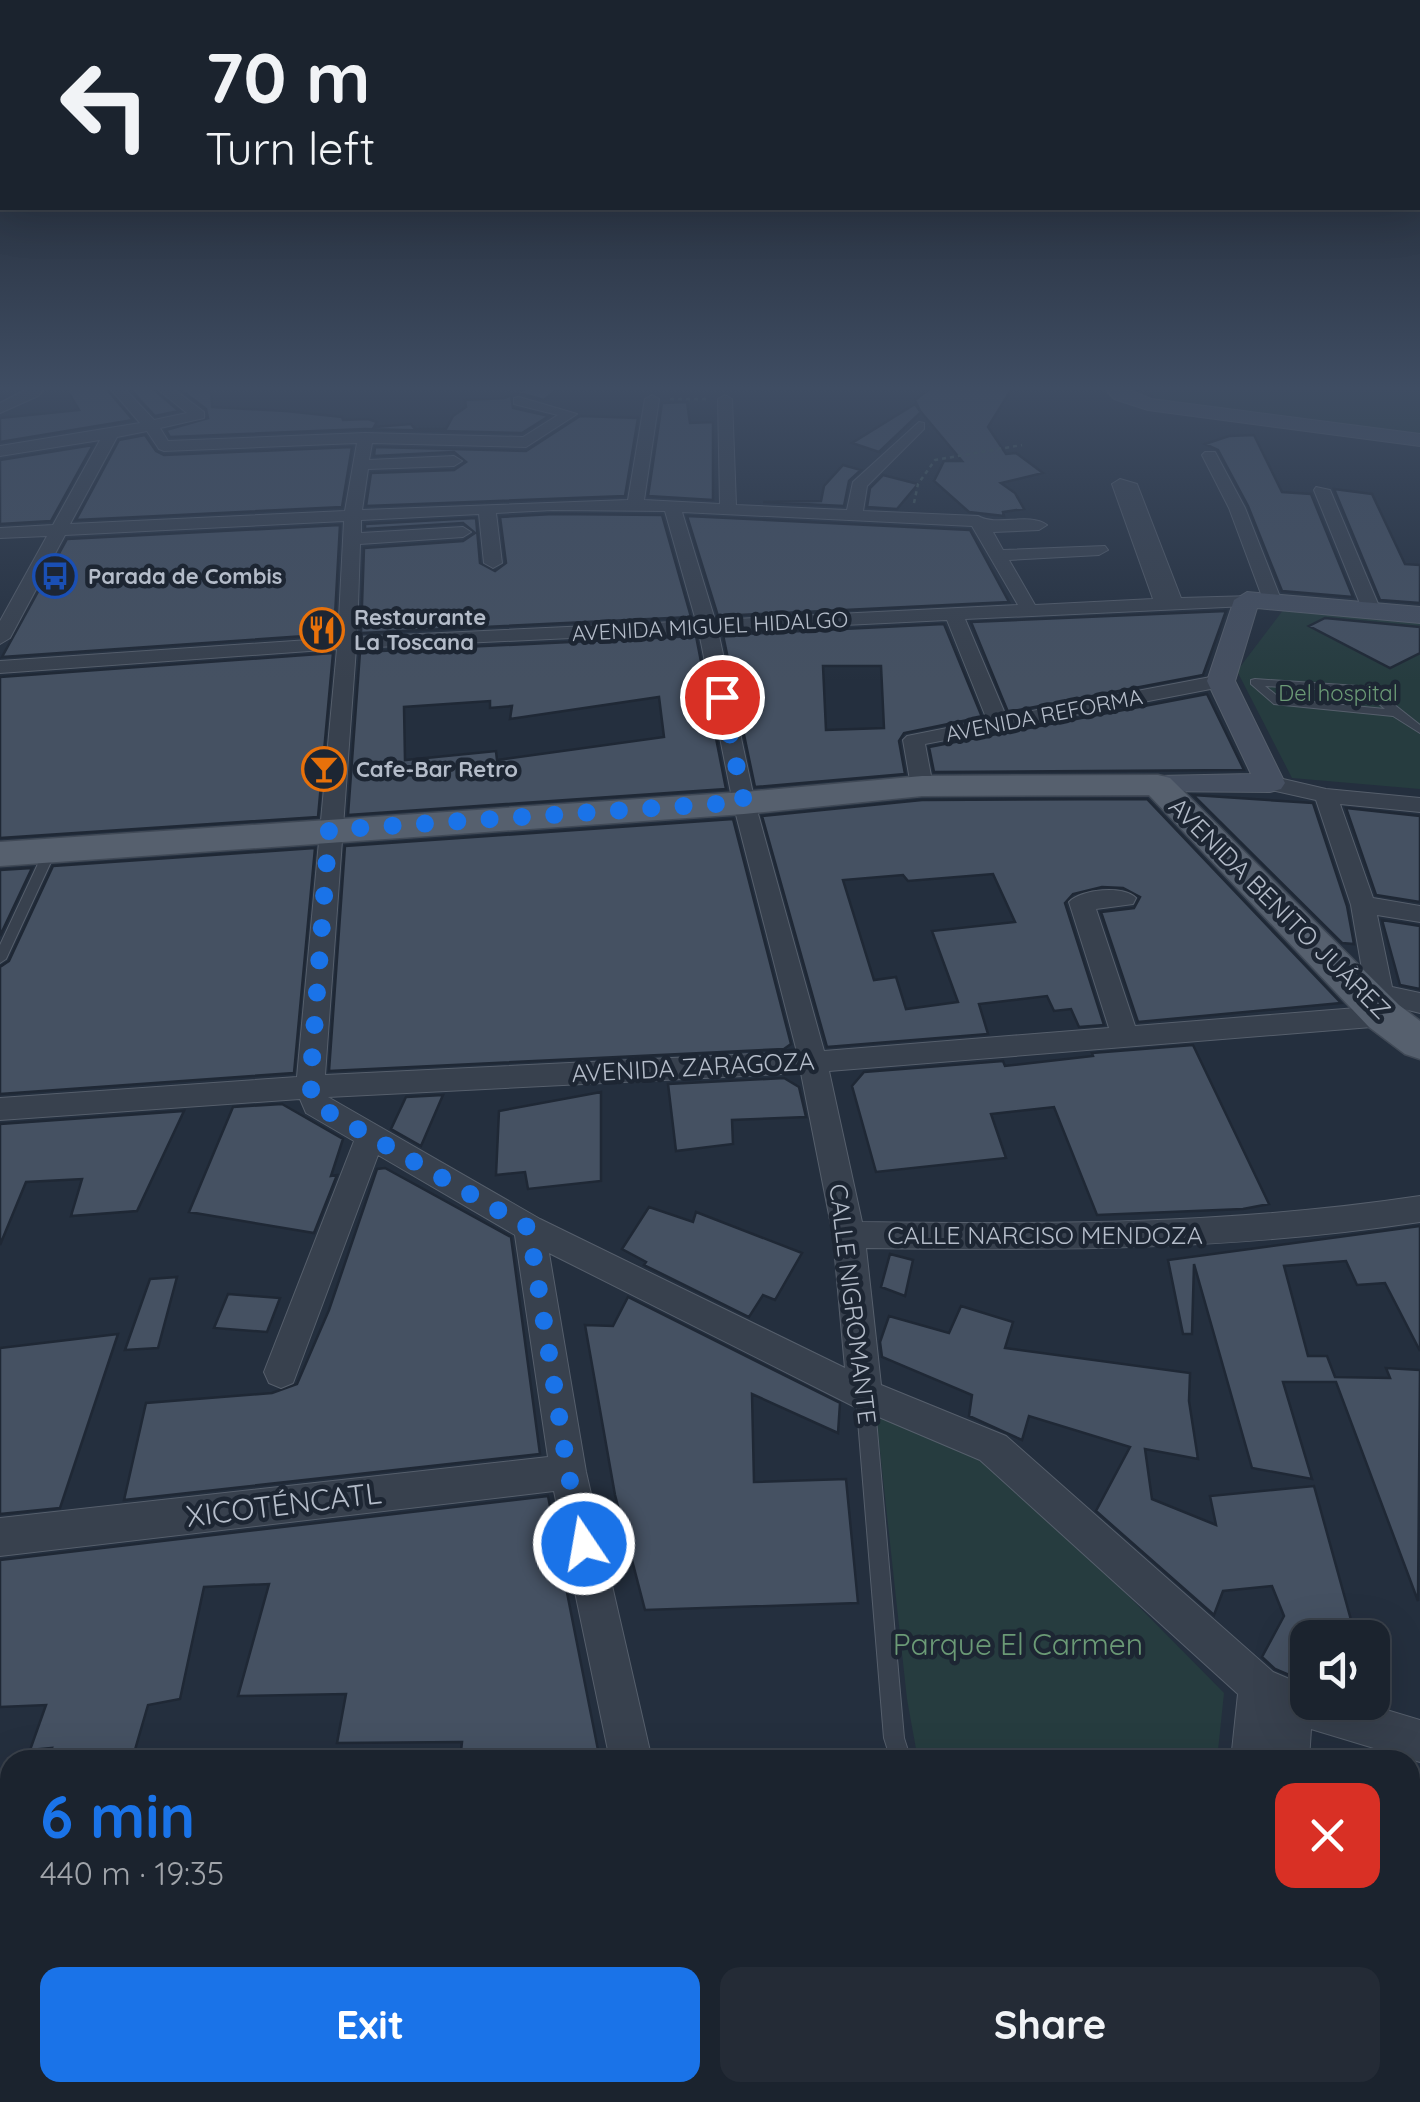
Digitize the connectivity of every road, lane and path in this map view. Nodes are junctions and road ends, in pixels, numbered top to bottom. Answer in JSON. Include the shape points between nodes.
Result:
{"nodes":[{"id":1,"x":82,"y":485,"type":"edge"},
{"id":2,"x":358,"y":485,"type":"edge"},
{"id":3,"x":638,"y":485,"type":"edge"},
{"id":4,"x":727,"y":485,"type":"edge"},
{"id":5,"x":859,"y":485,"type":"edge"},
{"id":6,"x":918,"y":485,"type":"edge"},
{"id":7,"x":1120,"y":485,"type":"edge"},
{"id":8,"x":1128,"y":485,"type":"edge"},
{"id":9,"x":1225,"y":485,"type":"edge"},
{"id":10,"x":1322,"y":490,"type":"dead end"},
{"id":11,"x":635,"y":505,"type":"junction"},
{"id":12,"x":928,"y":505,"type":"dead end"},
{"id":13,"x":672,"y":507,"type":"junction"},
{"id":14,"x":487,"y":508,"type":"junction"},
{"id":15,"x":728,"y":511,"type":"junction"},
{"id":16,"x":353,"y":514,"type":"junction"},
{"id":17,"x":854,"y":516,"type":"junction"},
{"id":18,"x":980,"y":524,"type":"junction"},
{"id":19,"x":1039,"y":525,"type":"dead end"},
{"id":20,"x":56,"y":531,"type":"junction"},
{"id":21,"x":464,"y":532,"type":"dead end"},
{"id":22,"x":0,"y":533,"type":"edge"},
{"id":23,"x":352,"y":539,"type":"junction"},
{"id":24,"x":1099,"y":550,"type":"dead end"},
{"id":25,"x":999,"y":555,"type":"junction"},
{"id":26,"x":493,"y":564,"type":"dead end"},
{"id":27,"x":1260,"y":601,"type":"junction"},
{"id":28,"x":1169,"y":603,"type":"junction"},
{"id":29,"x":1030,"y":611,"type":"junction"},
{"id":30,"x":1372,"y":611,"type":"junction"},
{"id":31,"x":954,"y":615,"type":"junction"},
{"id":32,"x":1420,"y":616,"type":"edge"},
{"id":33,"x":707,"y":626,"type":"junction"},
{"id":34,"x":0,"y":638,"type":"edge"},
{"id":35,"x":347,"y":644,"type":"junction"},
{"id":36,"x":0,"y":667,"type":"edge"},
{"id":37,"x":1236,"y":677,"type":"junction"},
{"id":38,"x":1396,"y":713,"type":"junction"},
{"id":39,"x":998,"y":722,"type":"junction"},
{"id":40,"x":1420,"y":730,"type":"edge"},
{"id":41,"x":1270,"y":783,"type":"junction"},
{"id":42,"x":1158,"y":785,"type":"junction"},
{"id":43,"x":922,"y":786,"type":"junction"},
{"id":44,"x":1326,"y":796,"type":"junction"},
{"id":45,"x":744,"y":802,"type":"junction"},
{"id":46,"x":1420,"y":805,"type":"edge"},
{"id":47,"x":329,"y":830,"type":"junction"},
{"id":48,"x":50,"y":850,"type":"junction"},
{"id":49,"x":0,"y":854,"type":"edge"},
{"id":50,"x":1124,"y":898,"type":"dead end"},
{"id":51,"x":1363,"y":905,"type":"junction"},
{"id":52,"x":1420,"y":914,"type":"edge"},
{"id":53,"x":0,"y":958,"type":"edge"},
{"id":54,"x":1374,"y":1000,"type":"junction"},
{"id":55,"x":1420,"y":1003,"type":"edge"},
{"id":56,"x":1125,"y":1036,"type":"junction"},
{"id":57,"x":1420,"y":1043,"type":"edge"},
{"id":58,"x":814,"y":1062,"type":"junction"},
{"id":59,"x":313,"y":1096,"type":"junction"},
{"id":60,"x":0,"y":1109,"type":"edge"},
{"id":61,"x":370,"y":1136,"type":"junction"},
{"id":62,"x":1420,"y":1209,"type":"edge"},
{"id":63,"x":529,"y":1228,"type":"junction"},
{"id":64,"x":849,"y":1235,"type":"junction"},
{"id":65,"x":281,"y":1372,"type":"dead end"},
{"id":66,"x":865,"y":1395,"type":"junction"},
{"id":67,"x":568,"y":1472,"type":"junction"},
{"id":68,"x":0,"y":1538,"type":"edge"},
{"id":69,"x":1276,"y":1694,"type":"junction"},
{"id":70,"x":1420,"y":1741,"type":"edge"},
{"id":71,"x":629,"y":1750,"type":"edge"},
{"id":72,"x":898,"y":1750,"type":"edge"},
{"id":73,"x":1256,"y":1750,"type":"edge"},
{"id":74,"x":1286,"y":1750,"type":"edge"}],
"edges":[{"from":1,"to":20,"type":"street"},
{"from":2,"to":16,"type":"street"},
{"from":3,"to":11,"type":"street"},
{"from":4,"to":15,"type":"street"},
{"from":5,"to":17,"type":"street"},
{"from":6,"to":12,"type":"path","via":[[914,504]]},
{"from":7,"to":28,"type":"street"},
{"from":8,"to":28,"type":"street"},
{"from":9,"to":27,"type":"street"},
{"from":10,"to":30,"type":"street"},
{"from":11,"to":13,"type":"street"},
{"from":11,"to":14,"type":"street"},
{"from":13,"to":15,"type":"street"},
{"from":13,"to":33,"type":"street","name":"CALLE NIGROMANTE"},
{"from":14,"to":16,"type":"street"},
{"from":14,"to":26,"type":"street"},
{"from":15,"to":17,"type":"street"},
{"from":16,"to":20,"type":"street"},
{"from":16,"to":23,"type":"street"},
{"from":17,"to":18,"type":"street"},
{"from":18,"to":19,"type":"street"},
{"from":18,"to":25,"type":"street"},
{"from":20,"to":22,"type":"street"},
{"from":20,"to":34,"type":"street"},
{"from":21,"to":23,"type":"street"},
{"from":23,"to":35,"type":"street"},
{"from":24,"to":25,"type":"street"},
{"from":25,"to":29,"type":"street"},
{"from":27,"to":28,"type":"street","name":"AVENIDA MIGUEL HIDALGO"},
{"from":27,"to":30,"type":"main road","name":"AVENIDA MIGUEL HIDALGO"},
{"from":27,"to":37,"type":"main road"},
{"from":28,"to":29,"type":"street","name":"AVENIDA MIGUEL HIDALGO"},
{"from":29,"to":31,"type":"street","name":"AVENIDA MIGUEL HIDALGO"},
{"from":30,"to":32,"type":"main road","name":"AVENIDA MIGUEL HIDALGO"},
{"from":31,"to":33,"type":"street","name":"AVENIDA MIGUEL HIDALGO"},
{"from":31,"to":39,"type":"street"},
{"from":33,"to":35,"type":"street","name":"AVENIDA MIGUEL HIDALGO"},
{"from":33,"to":45,"type":"street","name":"CALLE NIGROMANTE"},
{"from":35,"to":36,"type":"street","name":"AVENIDA MIGUEL HIDALGO"},
{"from":35,"to":47,"type":"street"},
{"from":37,"to":38,"type":"lane","via":[[1278,702]]},
{"from":37,"to":38,"type":"lane","via":[[1368,688]]},
{"from":37,"to":39,"type":"street","name":"AVENIDA REFORMA"},
{"from":37,"to":41,"type":"main road"},
{"from":38,"to":40,"type":"lane"},
{"from":39,"to":43,"type":"street","name":"AVENIDA REFORMA","via":[[914,740]]},
{"from":41,"to":42,"type":"main road"},
{"from":41,"to":44,"type":"street"},
{"from":42,"to":43,"type":"main road","name":"AVENIDA BENITO JUÁREZ"},
{"from":42,"to":54,"type":"main road","name":"AVENIDA BENITO JUÁREZ"},
{"from":43,"to":45,"type":"main road","name":"AVENIDA BENITO JUÁREZ"},
{"from":44,"to":46,"type":"street"},
{"from":44,"to":51,"type":"street"},
{"from":45,"to":47,"type":"main road","name":"AVENIDA BENITO JUÁREZ"},
{"from":45,"to":58,"type":"street","name":"CALLE NIGROMANTE"},
{"from":47,"to":48,"type":"main road","name":"AVENIDA BENITO JUÁREZ"},
{"from":47,"to":59,"type":"street"},
{"from":48,"to":49,"type":"main road","name":"AVENIDA BENITO JUÁREZ"},
{"from":48,"to":53,"type":"lane"},
{"from":50,"to":56,"type":"street","via":[[1081,902]]},
{"from":51,"to":52,"type":"street"},
{"from":51,"to":54,"type":"street"},
{"from":54,"to":55,"type":"street","name":"AVENIDA ZARAGOZA"},
{"from":54,"to":56,"type":"street","name":"AVENIDA ZARAGOZA"},
{"from":54,"to":57,"type":"main road","name":"AVENIDA BENITO JUÁREZ"},
{"from":56,"to":58,"type":"street","name":"AVENIDA ZARAGOZA"},
{"from":58,"to":59,"type":"street","name":"AVENIDA ZARAGOZA"},
{"from":58,"to":64,"type":"street","name":"CALLE NIGROMANTE"},
{"from":59,"to":60,"type":"street","name":"AVENIDA ZARAGOZA"},
{"from":59,"to":61,"type":"street"},
{"from":61,"to":63,"type":"street"},
{"from":61,"to":65,"type":"street"},
{"from":62,"to":64,"type":"street","name":"CALLE NARCISO MENDOZA","via":[[1216,1234]]},
{"from":63,"to":66,"type":"street"},
{"from":63,"to":67,"type":"street"},
{"from":64,"to":66,"type":"street","name":"CALLE NIGROMANTE"},
{"from":66,"to":69,"type":"street","via":[[993,1448]]},
{"from":66,"to":72,"type":"lane","name":"CALLE NIGROMANTE"},
{"from":67,"to":68,"type":"street","name":"XICOTÉNCATL"},
{"from":67,"to":71,"type":"street"},
{"from":69,"to":70,"type":"street"},
{"from":69,"to":73,"type":"street"},
{"from":69,"to":74,"type":"street"}]}
